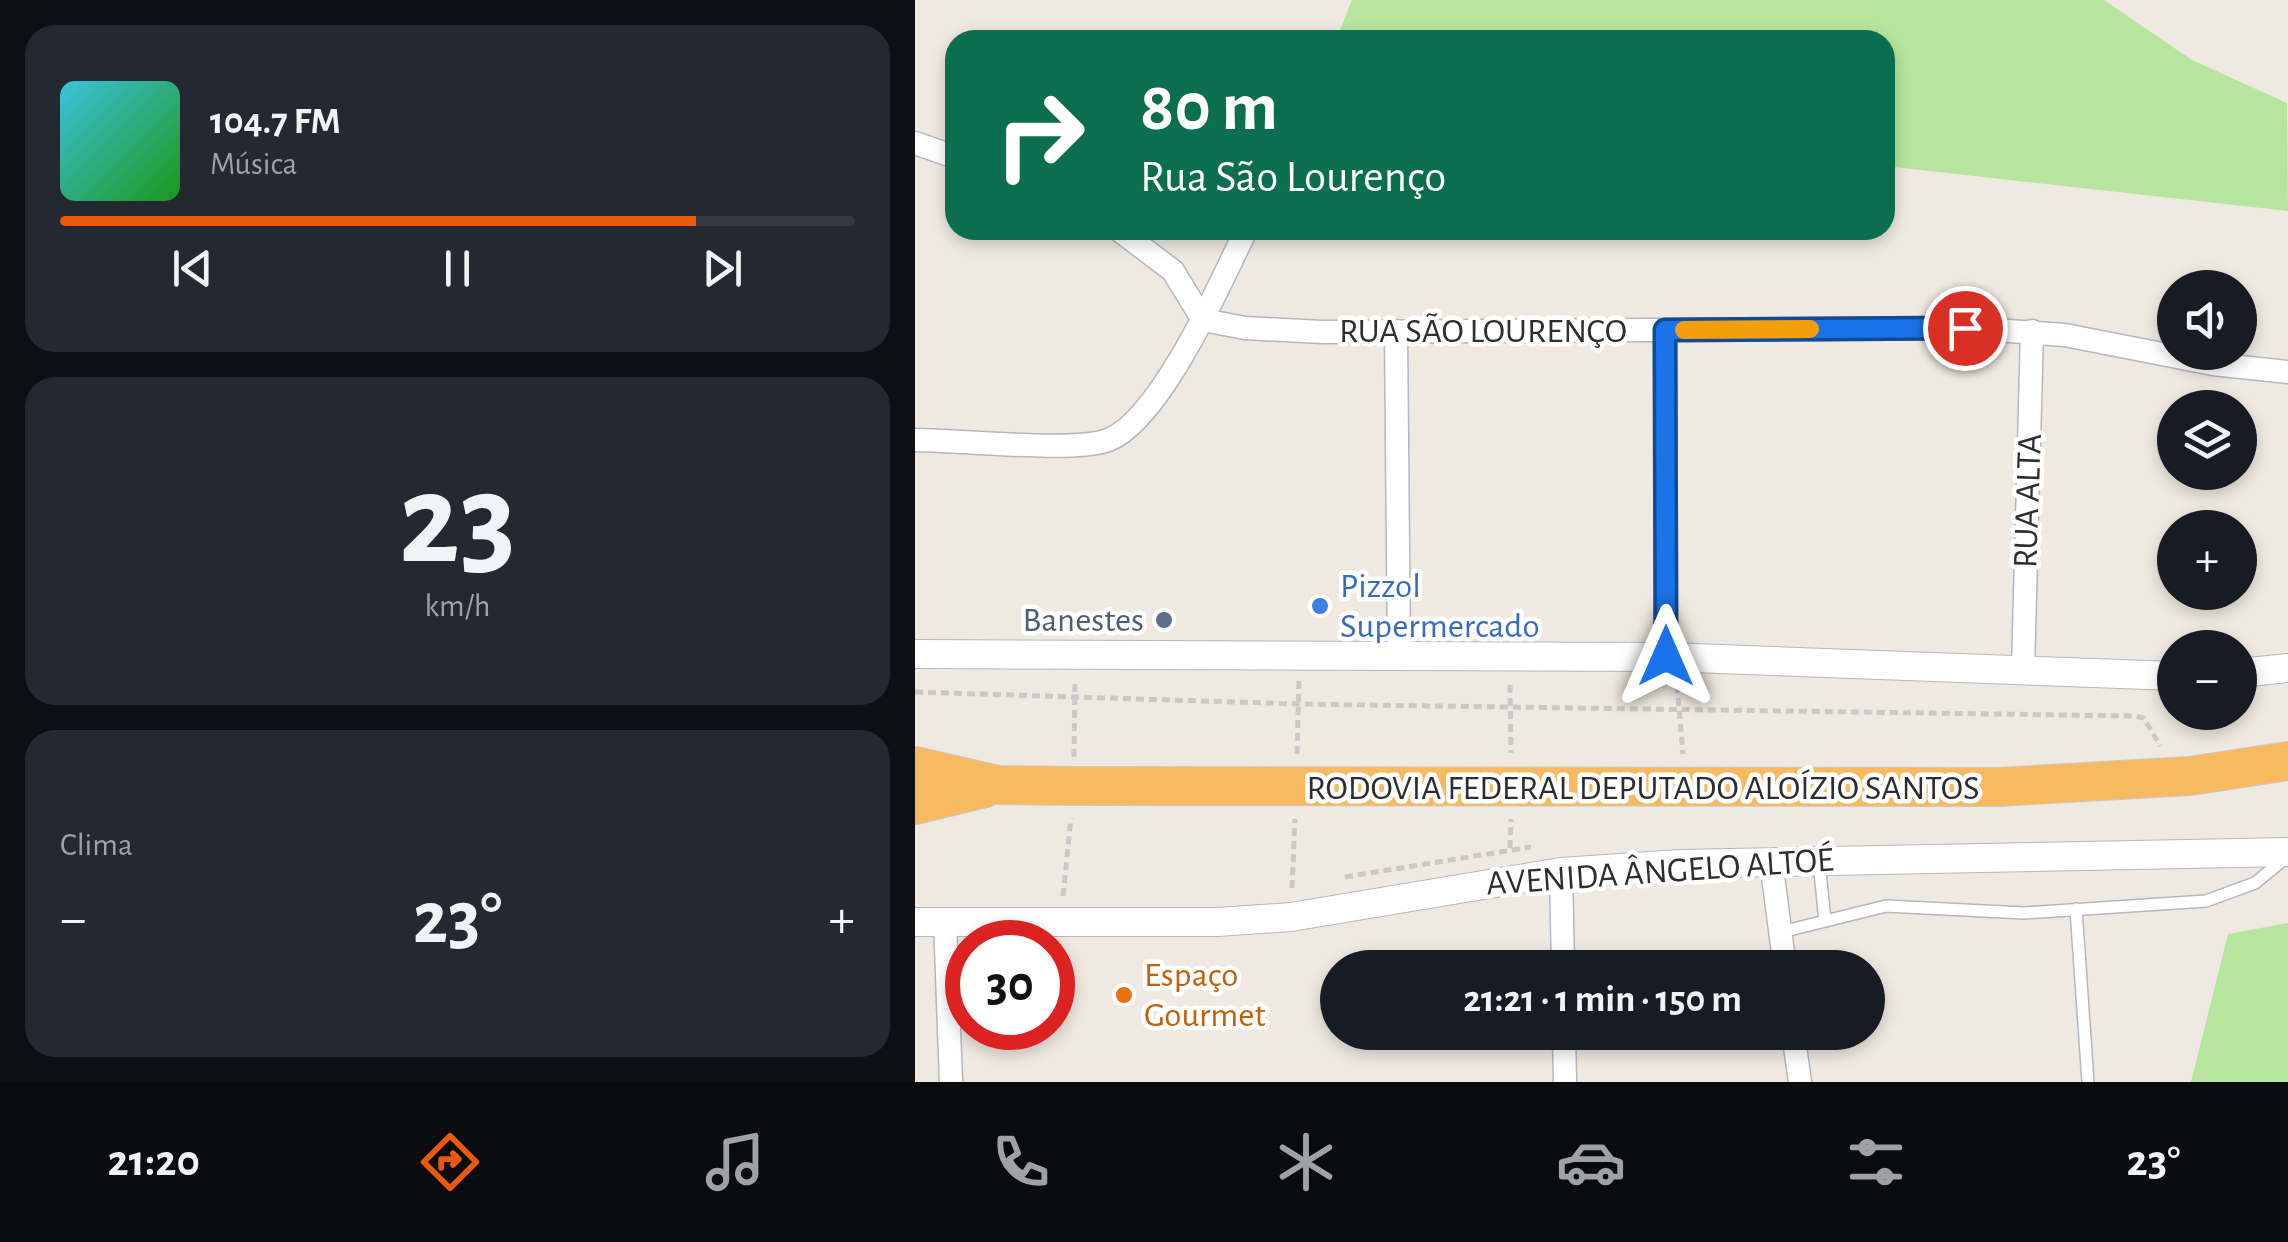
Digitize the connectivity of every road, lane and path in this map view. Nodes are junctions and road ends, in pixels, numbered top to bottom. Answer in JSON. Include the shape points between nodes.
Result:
{"nodes":[{"id":1,"x":915,"y":143,"type":"edge"},
{"id":2,"x":945,"y":154,"type":"edge"},
{"id":3,"x":1132,"y":240,"type":"edge"},
{"id":4,"x":1241,"y":240,"type":"edge"},
{"id":5,"x":1203,"y":320,"type":"junction"},
{"id":6,"x":1665,"y":330,"type":"junction"},
{"id":7,"x":1396,"y":331,"type":"junction"},
{"id":8,"x":2032,"y":331,"type":"junction"},
{"id":9,"x":2288,"y":372,"type":"edge"},
{"id":10,"x":915,"y":440,"type":"edge"},
{"id":11,"x":915,"y":654,"type":"edge"},
{"id":12,"x":1666,"y":656,"type":"junction"},
{"id":13,"x":1399,"y":657,"type":"junction"},
{"id":14,"x":2288,"y":668,"type":"edge"},
{"id":15,"x":2023,"y":670,"type":"junction"},
{"id":16,"x":2257,"y":671,"type":"edge"},
{"id":17,"x":2157,"y":675,"type":"edge"},
{"id":18,"x":915,"y":692,"type":"edge"},
{"id":19,"x":2288,"y":761,"type":"edge"},
{"id":20,"x":915,"y":766,"type":"edge"},
{"id":21,"x":2178,"y":776,"type":"junction"},
{"id":22,"x":997,"y":785,"type":"junction"},
{"id":23,"x":915,"y":806,"type":"edge"},
{"id":24,"x":1547,"y":846,"type":"dead end"},
{"id":25,"x":2288,"y":854,"type":"edge"},
{"id":26,"x":1819,"y":858,"type":"junction"},
{"id":27,"x":1771,"y":860,"type":"junction"},
{"id":28,"x":1561,"y":872,"type":"junction"},
{"id":29,"x":1327,"y":881,"type":"dead end"},
{"id":30,"x":1309,"y":884,"type":"dead end"},
{"id":31,"x":1277,"y":890,"type":"dead end"},
{"id":32,"x":1063,"y":895,"type":"dead end"},
{"id":33,"x":1080,"y":895,"type":"dead end"},
{"id":34,"x":2076,"y":909,"type":"junction"},
{"id":35,"x":945,"y":921,"type":"edge"},
{"id":36,"x":1075,"y":921,"type":"edge"},
{"id":37,"x":1825,"y":921,"type":"junction"},
{"id":38,"x":915,"y":922,"type":"edge"},
{"id":39,"x":1781,"y":932,"type":"junction"},
{"id":40,"x":1563,"y":950,"type":"edge"},
{"id":41,"x":1783,"y":950,"type":"edge"},
{"id":42,"x":950,"y":1050,"type":"edge"},
{"id":43,"x":1564,"y":1050,"type":"edge"},
{"id":44,"x":1796,"y":1050,"type":"edge"},
{"id":45,"x":951,"y":1082,"type":"edge"},
{"id":46,"x":1565,"y":1082,"type":"edge"},
{"id":47,"x":1800,"y":1082,"type":"edge"},
{"id":48,"x":2088,"y":1082,"type":"edge"}],
"edges":[{"from":1,"to":2,"type":"street"},
{"from":3,"to":5,"type":"street","via":[[1173,271]]},
{"from":4,"to":5,"type":"street"},
{"from":5,"to":7,"type":"street","name":"RUA SÃO LOURENÇO","via":[[1275,330]]},
{"from":5,"to":10,"type":"street","via":[[1151,402],[1107,441]]},
{"from":6,"to":7,"type":"street","name":"RUA SÃO LOURENÇO"},
{"from":6,"to":8,"type":"street","name":"RUA SÃO LOURENÇO"},
{"from":6,"to":12,"type":"street"},
{"from":7,"to":13,"type":"street"},
{"from":8,"to":9,"type":"street","name":"RUA SÃO LOURENÇO"},
{"from":8,"to":15,"type":"street","name":"RUA ALTA"},
{"from":11,"to":13,"type":"street"},
{"from":12,"to":13,"type":"street"},
{"from":12,"to":15,"type":"street"},
{"from":14,"to":16,"type":"street"},
{"from":15,"to":17,"type":"street"},
{"from":18,"to":21,"type":"path","via":[[2134,716],[2145,718]]},
{"from":19,"to":21,"type":"highway","name":"RODOVIA FEDERAL DEPUTADO ALOÍZIO SANTOS"},
{"from":20,"to":22,"type":"highway","name":"RODOVIA FEDERAL DEPUTADO ALOÍZIO SANTOS"},
{"from":21,"to":22,"type":"highway","name":"RODOVIA FEDERAL DEPUTADO ALOÍZIO SANTOS","via":[[1998,787]]},
{"from":22,"to":23,"type":"highway","name":"RODOVIA FEDERAL DEPUTADO ALOÍZIO SANTOS"},
{"from":24,"to":29,"type":"path"},
{"from":25,"to":26,"type":"street","name":"AVENIDA ÂNGELO ALTOÉ"},
{"from":25,"to":34,"type":"lane","via":[[2255,883],[2207,901]]},
{"from":26,"to":27,"type":"street","name":"AVENIDA ÂNGELO ALTOÉ"},
{"from":26,"to":37,"type":"lane"},
{"from":27,"to":28,"type":"street","name":"AVENIDA ÂNGELO ALTOÉ"},
{"from":27,"to":39,"type":"street"},
{"from":28,"to":36,"type":"street","name":"AVENIDA ÂNGELO ALTOÉ","via":[[1273,918]]},
{"from":28,"to":40,"type":"street"},
{"from":30,"to":31,"type":"path"},
{"from":32,"to":33,"type":"path"},
{"from":34,"to":37,"type":"lane","via":[[1976,914],[1905,905]]},
{"from":34,"to":48,"type":"lane"},
{"from":35,"to":38,"type":"street","name":"AVENIDA ÂNGELO ALTOÉ"},
{"from":37,"to":39,"type":"lane"},
{"from":39,"to":41,"type":"street"},
{"from":42,"to":45,"type":"street"},
{"from":43,"to":46,"type":"street"},
{"from":44,"to":47,"type":"street"}]}
